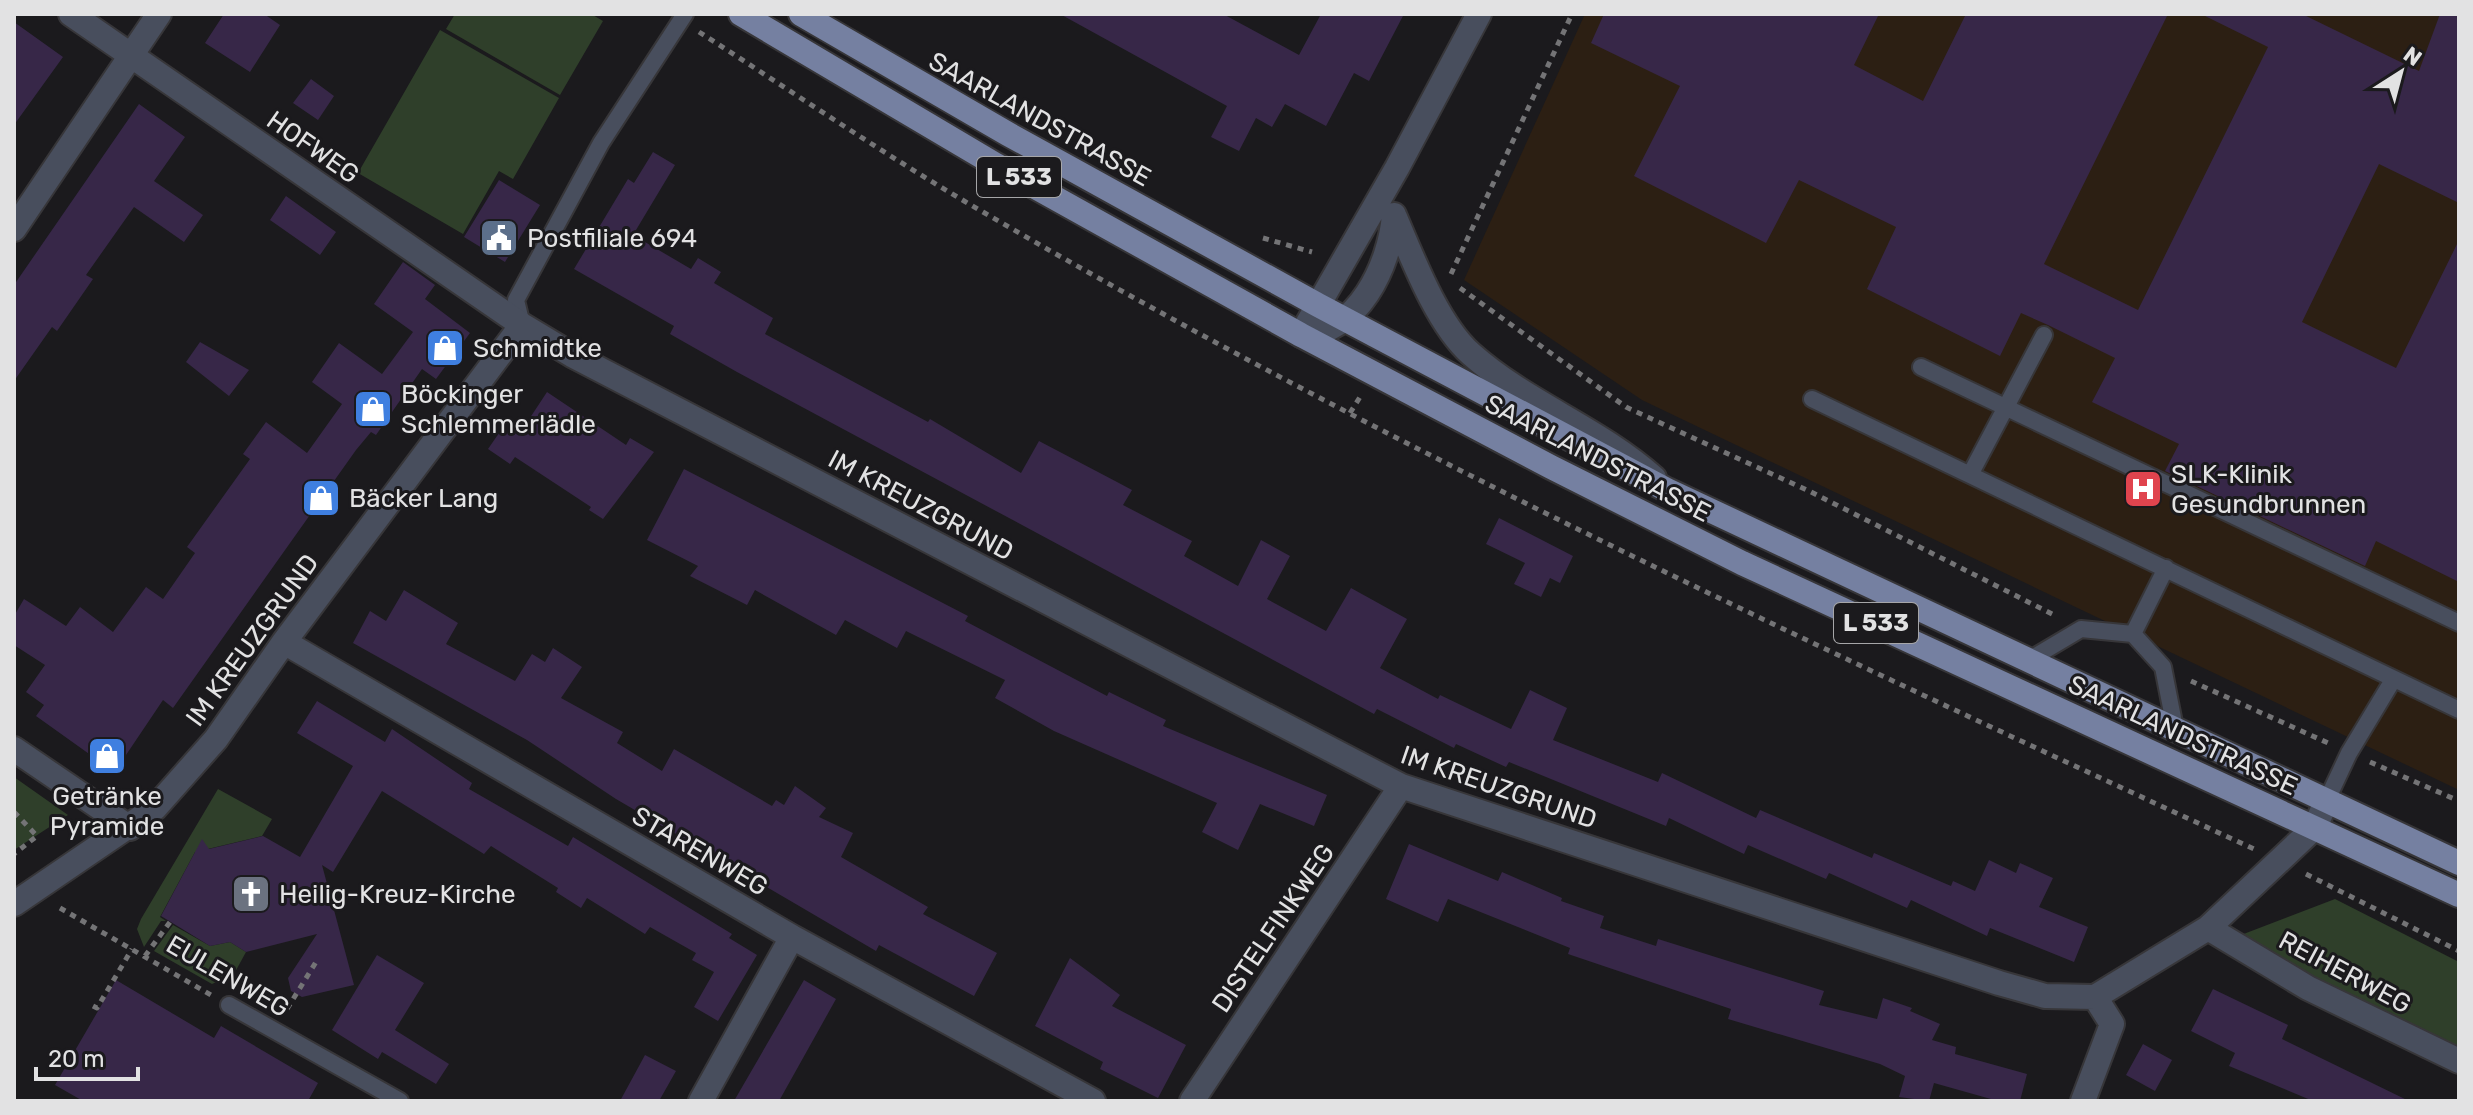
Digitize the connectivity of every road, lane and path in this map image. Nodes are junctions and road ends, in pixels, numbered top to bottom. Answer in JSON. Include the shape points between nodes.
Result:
{"nodes":[{"id":1,"x":71,"y":14,"type":"edge"},
{"id":2,"x":159,"y":14,"type":"edge"},
{"id":3,"x":685,"y":14,"type":"edge"},
{"id":4,"x":741,"y":14,"type":"edge"},
{"id":5,"x":801,"y":14,"type":"edge"},
{"id":6,"x":1479,"y":14,"type":"edge"},
{"id":7,"x":1572,"y":14,"type":"edge"},
{"id":8,"x":132,"y":56,"type":"junction"},
{"id":9,"x":1397,"y":168,"type":"junction"},
{"id":10,"x":1394,"y":215,"type":"junction"},
{"id":11,"x":14,"y":229,"type":"edge"},
{"id":12,"x":1318,"y":305,"type":"junction"},
{"id":13,"x":1347,"y":320,"type":"junction"},
{"id":14,"x":522,"y":325,"type":"junction"},
{"id":15,"x":1301,"y":335,"type":"junction"},
{"id":16,"x":2044,"y":335,"type":"dead end"},
{"id":17,"x":1921,"y":367,"type":"dead end"},
{"id":18,"x":1812,"y":399,"type":"dead end"},
{"id":19,"x":1971,"y":473,"type":"junction"},
{"id":20,"x":1667,"y":490,"type":"junction"},
{"id":21,"x":2166,"y":568,"type":"junction"},
{"id":22,"x":2459,"y":623,"type":"edge"},
{"id":23,"x":2081,"y":629,"type":"junction"},
{"id":24,"x":2133,"y":634,"type":"junction"},
{"id":25,"x":284,"y":642,"type":"junction"},
{"id":26,"x":2029,"y":660,"type":"junction"},
{"id":27,"x":2163,"y":667,"type":"junction"},
{"id":28,"x":2393,"y":680,"type":"junction"},
{"id":29,"x":2459,"y":710,"type":"edge"},
{"id":30,"x":2175,"y":728,"type":"junction"},
{"id":31,"x":14,"y":749,"type":"edge"},
{"id":32,"x":2349,"y":753,"type":"junction"},
{"id":33,"x":1401,"y":786,"type":"junction"},
{"id":34,"x":2459,"y":801,"type":"edge"},
{"id":35,"x":2326,"y":802,"type":"junction"},
{"id":36,"x":14,"y":812,"type":"edge"},
{"id":37,"x":2315,"y":827,"type":"junction"},
{"id":38,"x":130,"y":828,"type":"junction"},
{"id":39,"x":14,"y":854,"type":"edge"},
{"id":40,"x":2459,"y":863,"type":"edge"},
{"id":41,"x":2459,"y":895,"type":"edge"},
{"id":42,"x":23,"y":899,"type":"edge"},
{"id":43,"x":170,"y":922,"type":"dead end"},
{"id":44,"x":2208,"y":928,"type":"junction"},
{"id":45,"x":792,"y":937,"type":"junction"},
{"id":46,"x":132,"y":949,"type":"junction"},
{"id":47,"x":145,"y":956,"type":"junction"},
{"id":48,"x":316,"y":962,"type":"dead end"},
{"id":49,"x":2095,"y":997,"type":"junction"},
{"id":50,"x":229,"y":1005,"type":"joint"},
{"id":51,"x":93,"y":1006,"type":"dead end"},
{"id":52,"x":274,"y":1031,"type":"junction"},
{"id":53,"x":2459,"y":1061,"type":"edge"},
{"id":54,"x":400,"y":1101,"type":"edge"},
{"id":55,"x":701,"y":1101,"type":"edge"},
{"id":56,"x":1093,"y":1101,"type":"edge"},
{"id":57,"x":1192,"y":1101,"type":"edge"},
{"id":58,"x":2083,"y":1101,"type":"edge"}],
"edges":[{"from":1,"to":8,"type":"street","name":"HOFWEG"},
{"from":2,"to":8,"type":"street"},
{"from":3,"to":14,"type":"lane","via":[[601,143],[516,300]]},
{"from":4,"to":15,"type":"main road","name":"SAARLANDSTRASSE","number":"L 533","via":[[996,165]]},
{"from":5,"to":12,"type":"main road","name":"SAARLANDSTRASSE","number":"L 533"},
{"from":6,"to":9,"type":"street"},
{"from":7,"to":23,"type":"path","via":[[1450,272],[1455,285],[1626,407],[1807,490]]},
{"from":8,"to":11,"type":"street"},
{"from":8,"to":14,"type":"street","name":"HOFWEG"},
{"from":9,"to":10,"type":"street"},
{"from":9,"to":12,"type":"street"},
{"from":10,"to":13,"type":"street","via":[[1392,242]]},
{"from":10,"to":20,"type":"street","via":[[1426,290],[1469,352],[1620,448]]},
{"from":12,"to":13,"type":"main road","name":"SAARLANDSTRASSE","number":"L 533"},
{"from":12,"to":15,"type":"street"},
{"from":13,"to":15,"type":"street","via":[[1319,335]]},
{"from":13,"to":20,"type":"main road","name":"SAARLANDSTRASSE","number":"L 533"},
{"from":14,"to":25,"type":"street","name":"IM KREUZGRUND"},
{"from":14,"to":33,"type":"street","name":"IM KREUZGRUND"},
{"from":15,"to":37,"type":"main road","name":"SAARLANDSTRASSE","number":"L 533","via":[[1742,563]]},
{"from":16,"to":19,"type":"lane"},
{"from":17,"to":22,"type":"lane"},
{"from":18,"to":19,"type":"lane"},
{"from":19,"to":21,"type":"lane"},
{"from":20,"to":26,"type":"main road","name":"SAARLANDSTRASSE","number":"L 533"},
{"from":21,"to":24,"type":"lane"},
{"from":21,"to":28,"type":"lane"},
{"from":23,"to":24,"type":"lane"},
{"from":23,"to":26,"type":"lane"},
{"from":24,"to":27,"type":"lane"},
{"from":25,"to":38,"type":"street","name":"IM KREUZGRUND","via":[[216,739],[155,808]]},
{"from":25,"to":45,"type":"street","name":"STARENWEG"},
{"from":26,"to":30,"type":"main road","name":"SAARLANDSTRASSE","number":"L 533"},
{"from":27,"to":30,"type":"lane"},
{"from":27,"to":32,"type":"path"},
{"from":28,"to":29,"type":"lane"},
{"from":28,"to":32,"type":"lane"},
{"from":30,"to":35,"type":"main road","name":"SAARLANDSTRASSE","number":"L 533"},
{"from":31,"to":38,"type":"street"},
{"from":32,"to":34,"type":"path"},
{"from":32,"to":35,"type":"lane"},
{"from":33,"to":49,"type":"street","name":"IM KREUZGRUND","via":[[1999,983],[2045,996]]},
{"from":33,"to":57,"type":"street","name":"DISTELFINKWEG"},
{"from":35,"to":37,"type":"street"},
{"from":35,"to":40,"type":"main road","name":"SAARLANDSTRASSE","number":"L 533"},
{"from":36,"to":39,"type":"path","via":[[37,836]]},
{"from":37,"to":41,"type":"main road","name":"SAARLANDSTRASSE","number":"L 533"},
{"from":37,"to":44,"type":"street"},
{"from":38,"to":42,"type":"street","name":"IM KREUZGRUND"},
{"from":42,"to":46,"type":"path","name":"EULENWEG"},
{"from":43,"to":47,"type":"path"},
{"from":44,"to":49,"type":"street"},
{"from":44,"to":53,"type":"street","name":"REIHERWEG","via":[[2308,988]]},
{"from":45,"to":55,"type":"street"},
{"from":45,"to":56,"type":"street","name":"STARENWEG"},
{"from":46,"to":47,"type":"path","name":"EULENWEG"},
{"from":46,"to":51,"type":"path","via":[[97,1008]]},
{"from":47,"to":50,"type":"path","name":"EULENWEG"},
{"from":48,"to":52,"type":"path"},
{"from":49,"to":58,"type":"street","via":[[2112,1024]]},
{"from":50,"to":52,"type":"lane","name":"EULENWEG"},
{"from":52,"to":54,"type":"lane","name":"EULENWEG"}]}
